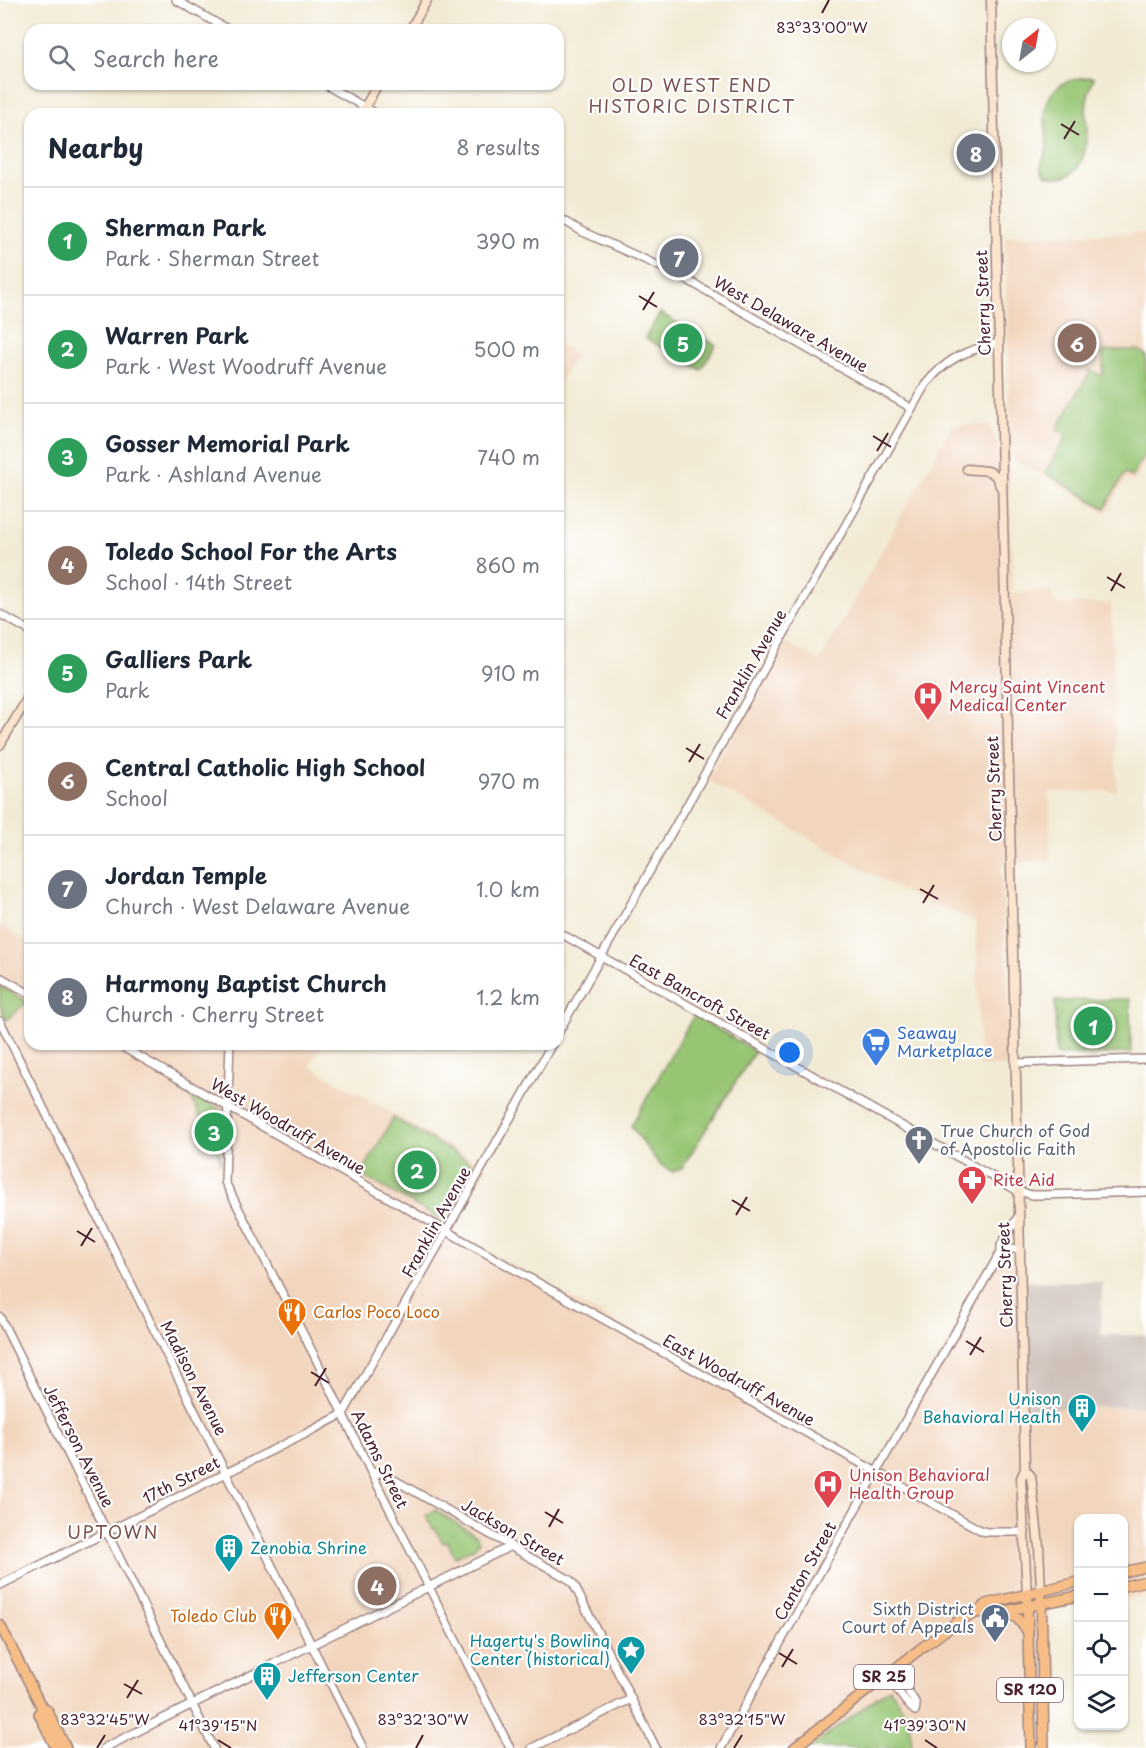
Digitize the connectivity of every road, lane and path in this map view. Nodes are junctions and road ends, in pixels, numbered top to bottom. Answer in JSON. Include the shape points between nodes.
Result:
{"nodes":[{"id":1,"x":176,"y":0,"type":"edge"},
{"id":2,"x":427,"y":0,"type":"edge"},
{"id":3,"x":991,"y":0,"type":"edge"},
{"id":4,"x":218,"y":24,"type":"edge"},
{"id":5,"x":413,"y":24,"type":"edge"},
{"id":6,"x":333,"y":90,"type":"edge"},
{"id":7,"x":375,"y":90,"type":"edge"},
{"id":8,"x":359,"y":108,"type":"edge"},
{"id":9,"x":365,"y":108,"type":"edge"},
{"id":10,"x":564,"y":220,"type":"edge"},
{"id":11,"x":999,"y":343,"type":"junction"},
{"id":12,"x":911,"y":410,"type":"junction"},
{"id":13,"x":967,"y":469,"type":"dead end"},
{"id":14,"x":1003,"y":500,"type":"junction"},
{"id":15,"x":0,"y":614,"type":"edge"},
{"id":16,"x":24,"y":628,"type":"edge"},
{"id":17,"x":24,"y":704,"type":"edge"},
{"id":18,"x":0,"y":745,"type":"edge"},
{"id":19,"x":564,"y":935,"type":"edge"},
{"id":20,"x":601,"y":957,"type":"junction"},
{"id":21,"x":0,"y":977,"type":"edge"},
{"id":22,"x":24,"y":991,"type":"edge"},
{"id":23,"x":0,"y":1021,"type":"edge"},
{"id":24,"x":564,"y":1022,"type":"edge"},
{"id":25,"x":127,"y":1050,"type":"edge"},
{"id":26,"x":230,"y":1050,"type":"edge"},
{"id":27,"x":549,"y":1050,"type":"edge"},
{"id":28,"x":1146,"y":1059,"type":"edge"},
{"id":29,"x":1015,"y":1063,"type":"junction"},
{"id":30,"x":228,"y":1108,"type":"junction"},
{"id":31,"x":1018,"y":1191,"type":"junction"},
{"id":32,"x":1146,"y":1192,"type":"edge"},
{"id":33,"x":1019,"y":1215,"type":"junction"},
{"id":34,"x":446,"y":1231,"type":"junction"},
{"id":35,"x":1020,"y":1249,"type":"junction"},
{"id":36,"x":1002,"y":1251,"type":"junction"},
{"id":37,"x":0,"y":1317,"type":"edge"},
{"id":38,"x":343,"y":1414,"type":"junction"},
{"id":39,"x":1025,"y":1469,"type":"junction"},
{"id":40,"x":371,"y":1472,"type":"junction"},
{"id":41,"x":876,"y":1472,"type":"junction"},
{"id":42,"x":225,"y":1473,"type":"junction"},
{"id":43,"x":107,"y":1532,"type":"junction"},
{"id":44,"x":1025,"y":1532,"type":"junction"},
{"id":45,"x":511,"y":1546,"type":"junction"},
{"id":46,"x":1146,"y":1566,"type":"edge"},
{"id":47,"x":1128,"y":1571,"type":"edge"},
{"id":48,"x":1146,"y":1581,"type":"edge"},
{"id":49,"x":1074,"y":1583,"type":"edge"},
{"id":50,"x":1128,"y":1585,"type":"edge"},
{"id":51,"x":0,"y":1586,"type":"edge"},
{"id":52,"x":428,"y":1586,"type":"junction"},
{"id":53,"x":1041,"y":1591,"type":"junction"},
{"id":54,"x":1027,"y":1594,"type":"junction"},
{"id":55,"x":1074,"y":1597,"type":"edge"},
{"id":56,"x":1041,"y":1604,"type":"junction"},
{"id":57,"x":1027,"y":1607,"type":"junction"},
{"id":58,"x":1004,"y":1611,"type":"junction"},
{"id":59,"x":978,"y":1612,"type":"junction"},
{"id":60,"x":0,"y":1625,"type":"edge"},
{"id":61,"x":1028,"y":1632,"type":"junction"},
{"id":62,"x":311,"y":1645,"type":"junction"},
{"id":63,"x":889,"y":1673,"type":"junction"},
{"id":64,"x":631,"y":1699,"type":"junction"},
{"id":65,"x":192,"y":1704,"type":"junction"},
{"id":66,"x":42,"y":1708,"type":"junction"},
{"id":67,"x":57,"y":1748,"type":"edge"},
{"id":68,"x":66,"y":1748,"type":"edge"},
{"id":69,"x":104,"y":1748,"type":"edge"},
{"id":70,"x":214,"y":1748,"type":"edge"},
{"id":71,"x":363,"y":1748,"type":"edge"},
{"id":72,"x":510,"y":1748,"type":"edge"},
{"id":73,"x":532,"y":1748,"type":"edge"},
{"id":74,"x":656,"y":1748,"type":"edge"},
{"id":75,"x":721,"y":1748,"type":"edge"},
{"id":76,"x":794,"y":1748,"type":"edge"},
{"id":77,"x":1031,"y":1748,"type":"edge"},
{"id":78,"x":1044,"y":1748,"type":"edge"}],
"edges":[{"from":1,"to":4,"type":"street"},
{"from":2,"to":5,"type":"main road"},
{"from":3,"to":11,"type":"main road","name":"Cherry Street","number":"SR 120"},
{"from":6,"to":8,"type":"street"},
{"from":7,"to":9,"type":"main road"},
{"from":10,"to":12,"type":"street","name":"West Delaware Avenue","via":[[677,274]]},
{"from":11,"to":12,"type":"street","name":"Franklin Avenue","via":[[947,362],[925,386]]},
{"from":11,"to":14,"type":"main road","name":"Cherry Street","number":"SR 120"},
{"from":12,"to":20,"type":"street","name":"Franklin Avenue"},
{"from":13,"to":14,"type":"main road","via":[[994,474]]},
{"from":14,"to":29,"type":"main road","name":"Cherry Street","number":"SR 120"},
{"from":15,"to":16,"type":"street"},
{"from":17,"to":18,"type":"main road"},
{"from":19,"to":20,"type":"street","name":"East Bancroft Street"},
{"from":20,"to":24,"type":"street","name":"Franklin Avenue"},
{"from":20,"to":31,"type":"street","name":"East Bancroft Street"},
{"from":21,"to":22,"type":"street"},
{"from":23,"to":42,"type":"street","name":"Madison Avenue"},
{"from":25,"to":30,"type":"street","name":"West Woodruff Avenue"},
{"from":26,"to":30,"type":"street"},
{"from":27,"to":34,"type":"street","name":"Franklin Avenue"},
{"from":28,"to":29,"type":"street"},
{"from":29,"to":31,"type":"main road","name":"Cherry Street","number":"SR 120"},
{"from":30,"to":34,"type":"street","name":"West Woodruff Avenue"},
{"from":30,"to":38,"type":"street","name":"Adams Street","via":[[225,1182]]},
{"from":31,"to":32,"type":"street","name":"East Bancroft Street","via":[[1032,1195]]},
{"from":31,"to":33,"type":"main road","name":"Cherry Street","number":"SR 120"},
{"from":33,"to":35,"type":"main road","name":"Cherry Street","number":"SR 120"},
{"from":33,"to":36,"type":"street","name":"Canton Street","via":[[1001,1245]]},
{"from":34,"to":38,"type":"street","name":"Franklin Avenue"},
{"from":34,"to":41,"type":"street","name":"East Woodruff Avenue"},
{"from":35,"to":36,"type":"street"},
{"from":35,"to":39,"type":"main road","name":"Cherry Street","number":"SR 120"},
{"from":36,"to":41,"type":"street","name":"Canton Street"},
{"from":37,"to":43,"type":"street","name":"Jefferson Avenue"},
{"from":38,"to":40,"type":"street","name":"Adams Street"},
{"from":38,"to":42,"type":"street","name":"17th Street"},
{"from":39,"to":44,"type":"main road","name":"Cherry Street","number":"SR 120","via":[[1021,1478]]},
{"from":39,"to":53,"type":"main road","name":"Cherry Street","number":"SR 120","via":[[1031,1476]]},
{"from":40,"to":45,"type":"street","name":"Jackson Street","via":[[384,1474]]},
{"from":40,"to":52,"type":"street","name":"Adams Street"},
{"from":41,"to":44,"type":"street","name":"East Woodruff Avenue","via":[[982,1531]]},
{"from":41,"to":75,"type":"street","name":"Canton Street"},
{"from":42,"to":43,"type":"street","name":"17th Street"},
{"from":42,"to":62,"type":"street","name":"Madison Avenue"},
{"from":43,"to":51,"type":"street","name":"17th Street"},
{"from":43,"to":65,"type":"street","name":"Jefferson Avenue"},
{"from":44,"to":54,"type":"main road","name":"Cherry Street","number":"SR 120"},
{"from":45,"to":52,"type":"street"},
{"from":45,"to":64,"type":"street","name":"Jackson Street","via":[[572,1582]]},
{"from":46,"to":47,"type":"main road"},
{"from":48,"to":50,"type":"main road"},
{"from":49,"to":53,"type":"main road","number":"SR 25"},
{"from":52,"to":62,"type":"street"},
{"from":52,"to":72,"type":"street","name":"Adams Street"},
{"from":53,"to":54,"type":"main road","number":"SR 25"},
{"from":53,"to":56,"type":"main road","name":"Cherry Street","number":"SR 120"},
{"from":54,"to":57,"type":"main road","name":"Cherry Street","number":"SR 120"},
{"from":54,"to":59,"type":"main road","number":"SR 25","via":[[986,1604]]},
{"from":55,"to":56,"type":"main road"},
{"from":56,"to":57,"type":"main road"},
{"from":56,"to":78,"type":"main road","name":"Cherry Street"},
{"from":57,"to":58,"type":"main road"},
{"from":57,"to":61,"type":"main road","name":"Cherry Street","number":"SR 120"},
{"from":58,"to":59,"type":"main road"},
{"from":58,"to":61,"type":"main road","via":[[1017,1618]]},
{"from":59,"to":63,"type":"main road","number":"SR 25","via":[[950,1627]]},
{"from":60,"to":66,"type":"main road"},
{"from":61,"to":77,"type":"main road","name":"Cherry Street","number":"SR 120"},
{"from":62,"to":65,"type":"street"},
{"from":62,"to":71,"type":"street","name":"Madison Avenue"},
{"from":63,"to":63,"type":"street","via":[[891,1681],[915,1711],[915,1702],[898,1675]]},
{"from":63,"to":76,"type":"main road","number":"SR 25"},
{"from":64,"to":73,"type":"street"},
{"from":64,"to":74,"type":"street","name":"Jackson Street"},
{"from":65,"to":69,"type":"street"},
{"from":65,"to":70,"type":"street","name":"Jefferson Avenue"},
{"from":66,"to":67,"type":"main road","via":[[40,1716]]},
{"from":66,"to":68,"type":"main road","via":[[47,1710]]}]}
